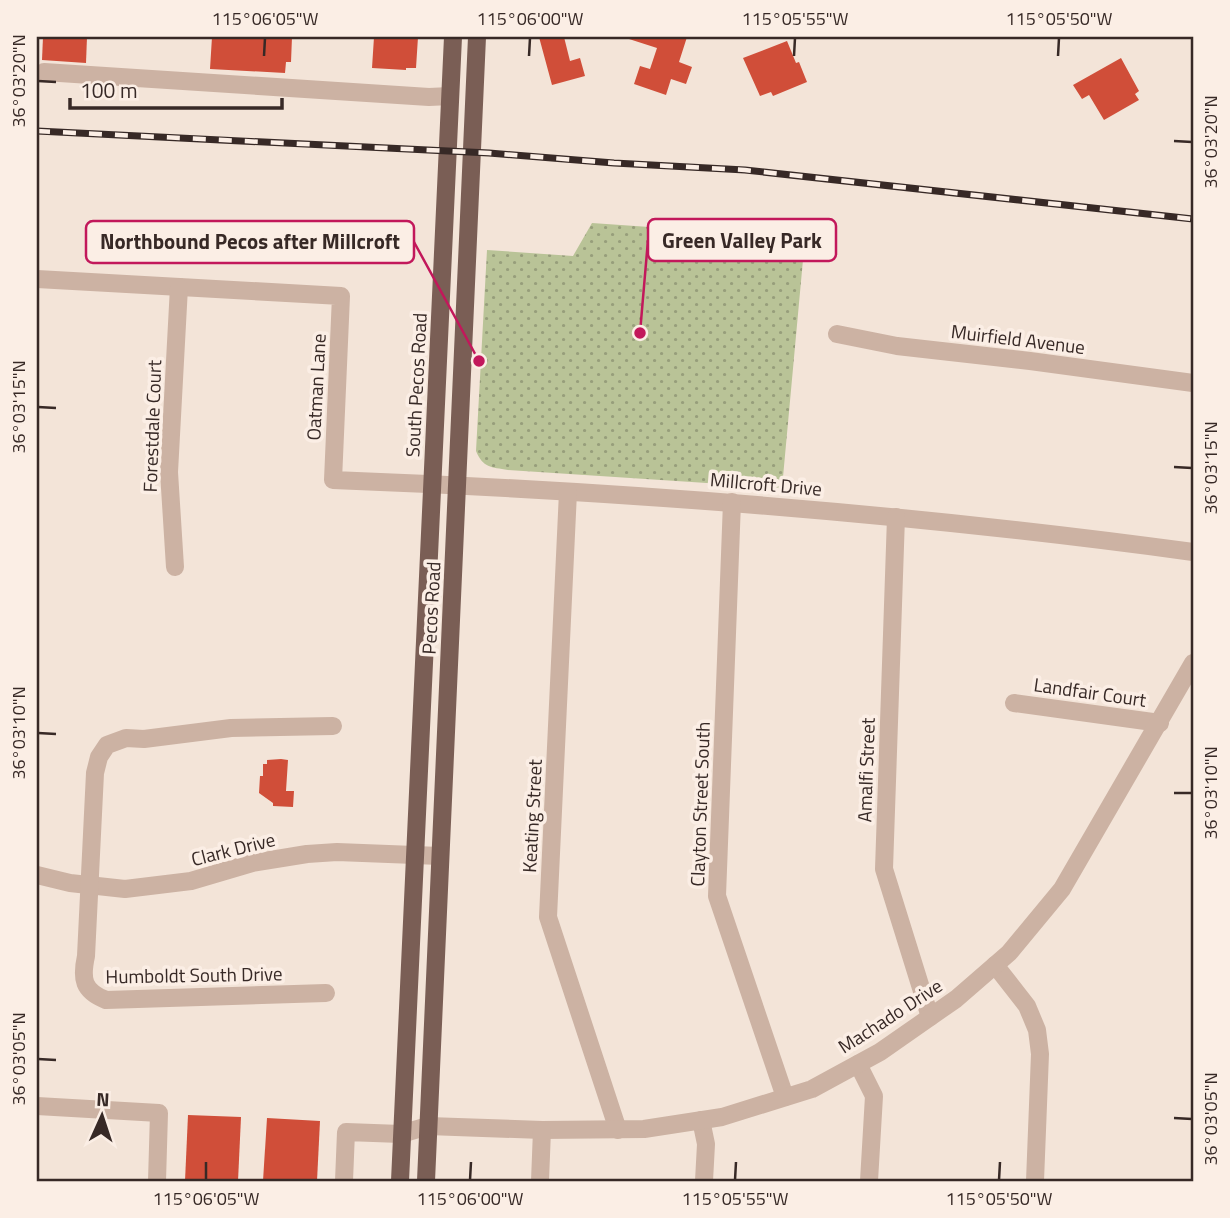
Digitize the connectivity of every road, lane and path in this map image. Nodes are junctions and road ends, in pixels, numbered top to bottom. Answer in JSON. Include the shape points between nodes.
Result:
{"nodes":[{"id":1,"x":453,"y":37,"type":"edge"},
{"id":2,"x":477,"y":37,"type":"edge"},
{"id":3,"x":44,"y":72,"type":"dead end"},
{"id":4,"x":450,"y":96,"type":"junction"},
{"id":5,"x":37,"y":279,"type":"edge"},
{"id":6,"x":178,"y":287,"type":"junction"},
{"id":7,"x":837,"y":334,"type":"dead end"},
{"id":8,"x":1193,"y":383,"type":"edge"},
{"id":9,"x":333,"y":480,"type":"joint"},
{"id":10,"x":432,"y":484,"type":"junction"},
{"id":11,"x":457,"y":485,"type":"junction"},
{"id":12,"x":568,"y":492,"type":"junction"},
{"id":13,"x":732,"y":502,"type":"junction"},
{"id":14,"x":896,"y":516,"type":"junction"},
{"id":15,"x":1193,"y":552,"type":"edge"},
{"id":16,"x":174,"y":567,"type":"dead end"},
{"id":17,"x":427,"y":610,"type":"joint"},
{"id":18,"x":1193,"y":663,"type":"edge"},
{"id":19,"x":1014,"y":703,"type":"dead end"},
{"id":20,"x":1160,"y":723,"type":"junction"},
{"id":21,"x":333,"y":726,"type":"dead end"},
{"id":22,"x":415,"y":854,"type":"junction"},
{"id":23,"x":440,"y":856,"type":"junction"},
{"id":24,"x":37,"y":875,"type":"edge"},
{"id":25,"x":90,"y":885,"type":"junction"},
{"id":26,"x":995,"y":965,"type":"junction"},
{"id":27,"x":326,"y":993,"type":"dead end"},
{"id":28,"x":930,"y":1017,"type":"junction"},
{"id":29,"x":858,"y":1064,"type":"junction"},
{"id":30,"x":785,"y":1097,"type":"junction"},
{"id":31,"x":37,"y":1106,"type":"edge"},
{"id":32,"x":701,"y":1120,"type":"junction"},
{"id":33,"x":428,"y":1126,"type":"junction"},
{"id":34,"x":542,"y":1130,"type":"junction"},
{"id":35,"x":618,"y":1130,"type":"junction"},
{"id":36,"x":401,"y":1134,"type":"junction"},
{"id":37,"x":156,"y":1181,"type":"edge"},
{"id":38,"x":344,"y":1181,"type":"edge"},
{"id":39,"x":400,"y":1181,"type":"edge"},
{"id":40,"x":426,"y":1181,"type":"edge"},
{"id":41,"x":540,"y":1181,"type":"edge"},
{"id":42,"x":704,"y":1181,"type":"edge"},
{"id":43,"x":869,"y":1181,"type":"edge"},
{"id":44,"x":1035,"y":1181,"type":"edge"}],
"edges":[{"from":1,"to":4,"type":"main road","name":"South Pecos Road"},
{"from":2,"to":11,"type":"main road","name":"Pecos Road"},
{"from":3,"to":4,"type":"street"},
{"from":4,"to":10,"type":"main road","name":"South Pecos Road"},
{"from":5,"to":6,"type":"street"},
{"from":6,"to":9,"type":"street","name":"Oatman Lane","via":[[341,296]]},
{"from":6,"to":16,"type":"street","name":"Forestdale Court","via":[[169,472]]},
{"from":7,"to":8,"type":"street","name":"Muirfield Avenue","via":[[897,346]]},
{"from":9,"to":10,"type":"street","name":"Millcroft Drive"},
{"from":10,"to":11,"type":"street","name":"Millcroft Drive"},
{"from":10,"to":17,"type":"main road","name":"South Pecos Road"},
{"from":11,"to":12,"type":"street","name":"Millcroft Drive"},
{"from":11,"to":23,"type":"main road","name":"Pecos Road"},
{"from":12,"to":13,"type":"street","name":"Millcroft Drive"},
{"from":12,"to":35,"type":"street","name":"Keating Street","via":[[548,917]]},
{"from":13,"to":14,"type":"street","name":"Millcroft Drive"},
{"from":13,"to":30,"type":"street","name":"Clayton Street South","via":[[717,896]]},
{"from":14,"to":15,"type":"street","name":"Millcroft Drive"},
{"from":14,"to":28,"type":"street","name":"Amalfi Street","via":[[884,869]]},
{"from":17,"to":22,"type":"main road","name":"Pecos Road"},
{"from":18,"to":20,"type":"street","name":"Machado Drive"},
{"from":19,"to":20,"type":"street","name":"Landfair Court"},
{"from":20,"to":26,"type":"street","name":"Machado Drive","via":[[1062,889]]},
{"from":21,"to":25,"type":"street","name":"Humboldt South Drive","via":[[230,728],[107,744],[95,773]]},
{"from":22,"to":23,"type":"street","name":"Clark Drive"},
{"from":22,"to":25,"type":"street","name":"Clark Drive","via":[[307,854],[252,863],[191,881],[125,889]]},
{"from":22,"to":36,"type":"main road","name":"Pecos Road"},
{"from":23,"to":33,"type":"main road","name":"Pecos Road"},
{"from":24,"to":25,"type":"street","name":"Clark Drive"},
{"from":25,"to":27,"type":"street","name":"Humboldt South Drive","via":[[82,975],[91,994],[106,1000]]},
{"from":26,"to":28,"type":"street","name":"Machado Drive"},
{"from":26,"to":44,"type":"street","via":[[1027,1006],[1037,1030]]},
{"from":28,"to":29,"type":"street","name":"Machado Drive"},
{"from":29,"to":30,"type":"street","name":"Machado Drive"},
{"from":29,"to":43,"type":"street","via":[[874,1096]]},
{"from":30,"to":32,"type":"street","name":"Machado Drive"},
{"from":31,"to":37,"type":"street","via":[[159,1113]]},
{"from":32,"to":35,"type":"street","name":"Machado Drive"},
{"from":32,"to":42,"type":"street","via":[[706,1144]]},
{"from":33,"to":34,"type":"street","name":"Machado Drive"},
{"from":33,"to":36,"type":"street","name":"Machado Drive"},
{"from":33,"to":40,"type":"main road","name":"Pecos Road"},
{"from":34,"to":35,"type":"street","name":"Machado Drive"},
{"from":34,"to":41,"type":"street"},
{"from":36,"to":38,"type":"street","name":"Machado Drive","via":[[346,1132]]},
{"from":36,"to":39,"type":"main road","name":"Pecos Road"}]}
